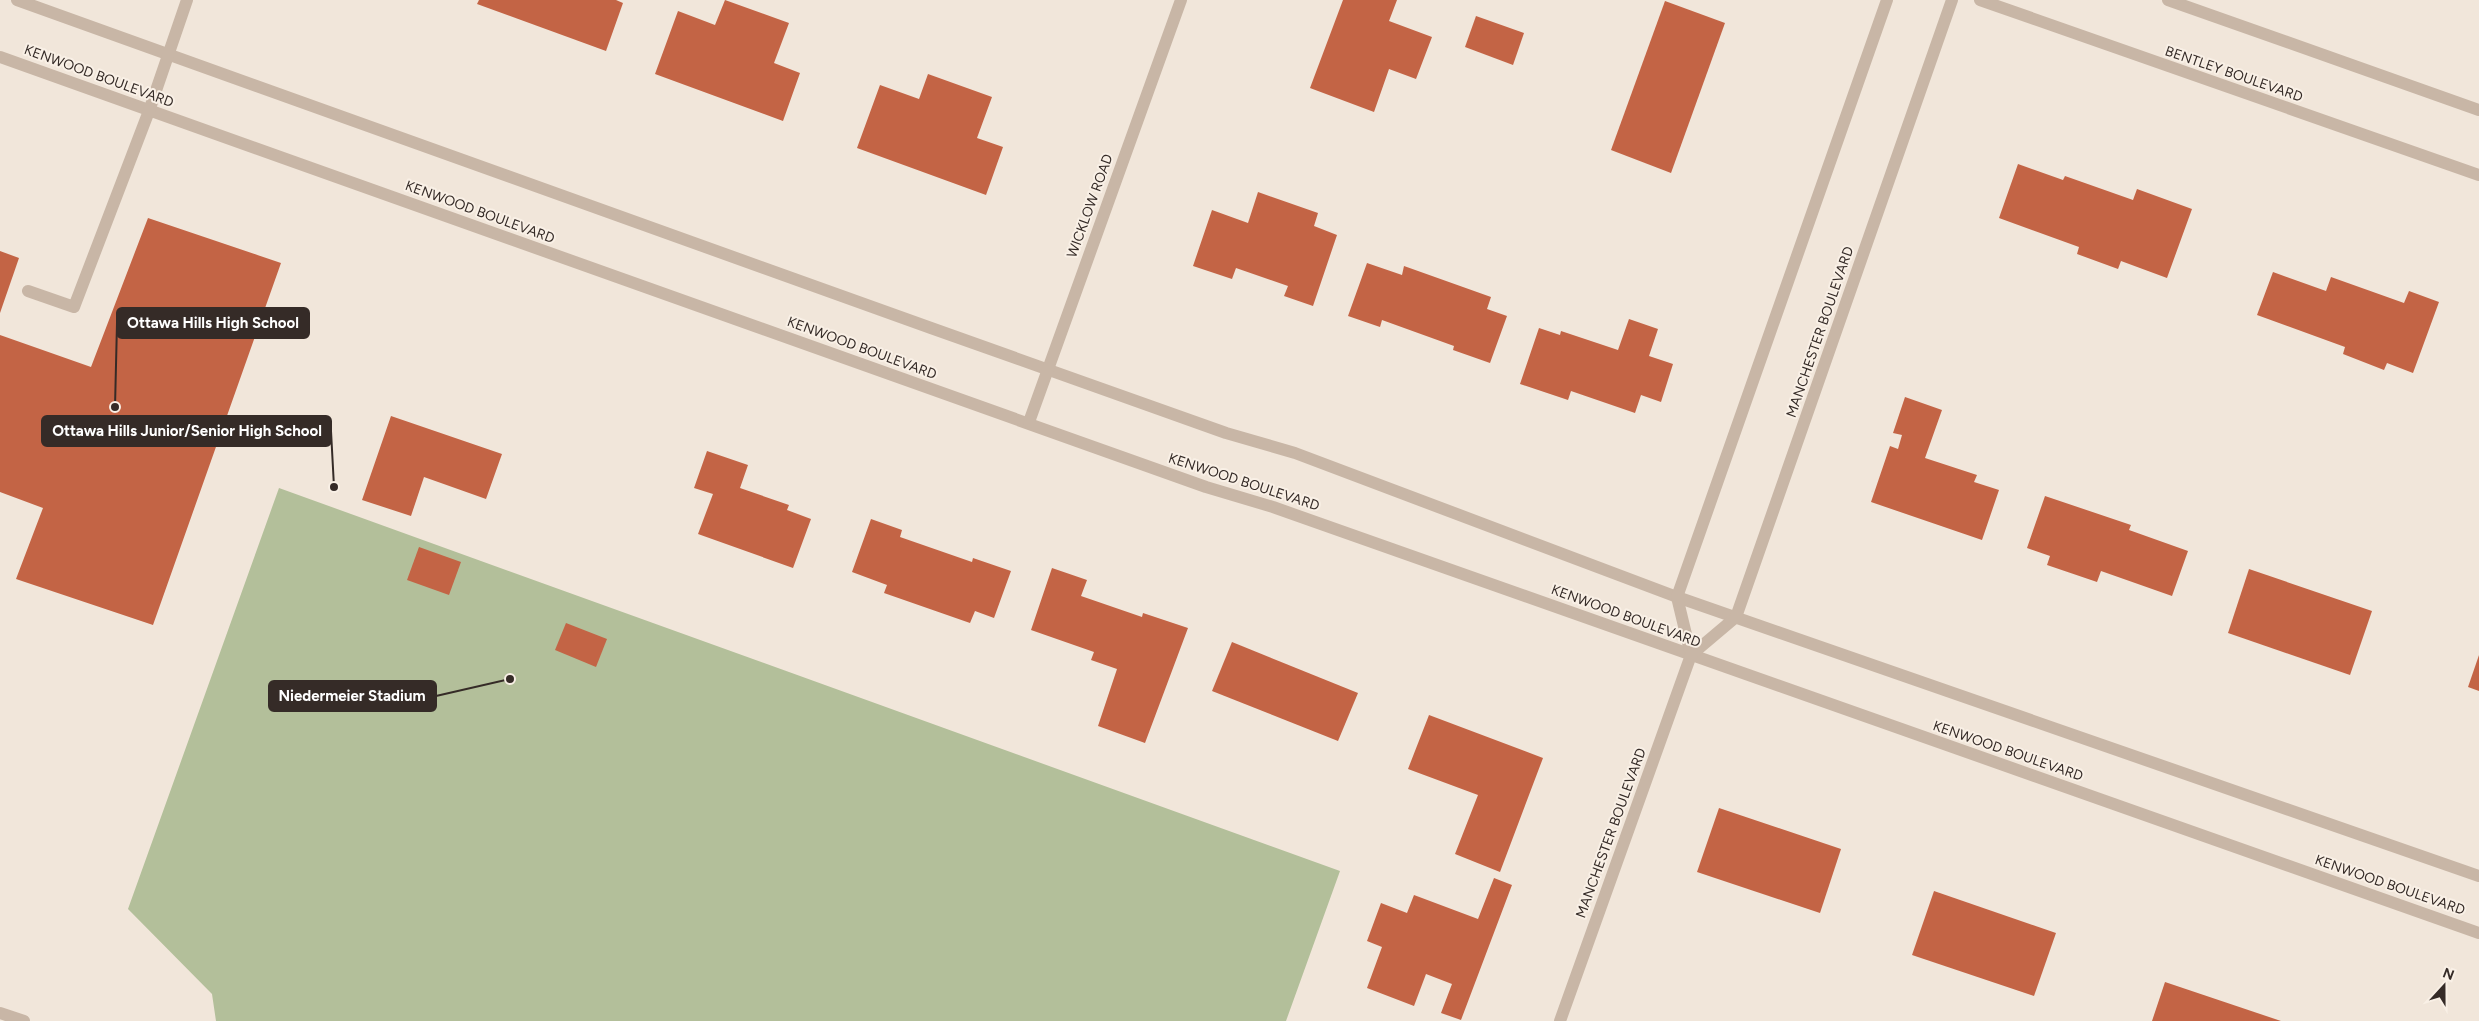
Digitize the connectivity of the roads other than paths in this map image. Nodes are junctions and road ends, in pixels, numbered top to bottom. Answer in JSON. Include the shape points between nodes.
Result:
{"nodes":[{"id":1,"x":16,"y":0,"type":"edge"},
{"id":2,"x":187,"y":0,"type":"edge"},
{"id":3,"x":1181,"y":0,"type":"edge"},
{"id":4,"x":1887,"y":0,"type":"edge"},
{"id":5,"x":1952,"y":0,"type":"edge"},
{"id":6,"x":1980,"y":0,"type":"edge"},
{"id":7,"x":2168,"y":0,"type":"edge"},
{"id":8,"x":167,"y":54,"type":"junction"},
{"id":9,"x":0,"y":57,"type":"edge"},
{"id":10,"x":2479,"y":110,"type":"edge"},
{"id":11,"x":149,"y":111,"type":"junction"},
{"id":12,"x":2479,"y":175,"type":"edge"},
{"id":13,"x":28,"y":291,"type":"dead end"},
{"id":14,"x":1047,"y":368,"type":"junction"},
{"id":15,"x":1029,"y":422,"type":"junction"},
{"id":16,"x":1677,"y":597,"type":"junction"},
{"id":17,"x":1736,"y":617,"type":"junction"},
{"id":18,"x":1691,"y":655,"type":"junction"},
{"id":19,"x":2479,"y":876,"type":"edge"},
{"id":20,"x":2479,"y":933,"type":"edge"},
{"id":21,"x":0,"y":1012,"type":"edge"},
{"id":22,"x":24,"y":1021,"type":"edge"},
{"id":23,"x":1560,"y":1021,"type":"edge"}],
"edges":[{"from":1,"to":8,"type":"street"},
{"from":2,"to":8,"type":"street"},
{"from":3,"to":14,"type":"street","name":"WICKLOW ROAD"},
{"from":4,"to":16,"type":"street"},
{"from":5,"to":17,"type":"street","name":"MANCHESTER BOULEVARD"},
{"from":6,"to":12,"type":"street","name":"BENTLEY BOULEVARD"},
{"from":7,"to":10,"type":"street"},
{"from":8,"to":11,"type":"street"},
{"from":8,"to":14,"type":"street"},
{"from":9,"to":11,"type":"street","name":"KENWOOD BOULEVARD"},
{"from":11,"to":13,"type":"street","via":[[74,307]]},
{"from":11,"to":15,"type":"street","name":"KENWOOD BOULEVARD"},
{"from":14,"to":15,"type":"street","name":"WICKLOW ROAD"},
{"from":14,"to":16,"type":"street","via":[[1226,432],[1295,453]]},
{"from":15,"to":18,"type":"street","name":"KENWOOD BOULEVARD"},
{"from":16,"to":17,"type":"street"},
{"from":16,"to":18,"type":"street"},
{"from":17,"to":18,"type":"street"},
{"from":17,"to":19,"type":"street"},
{"from":18,"to":20,"type":"street","name":"KENWOOD BOULEVARD"},
{"from":18,"to":23,"type":"street","name":"MANCHESTER BOULEVARD"},
{"from":21,"to":22,"type":"street"}]}
